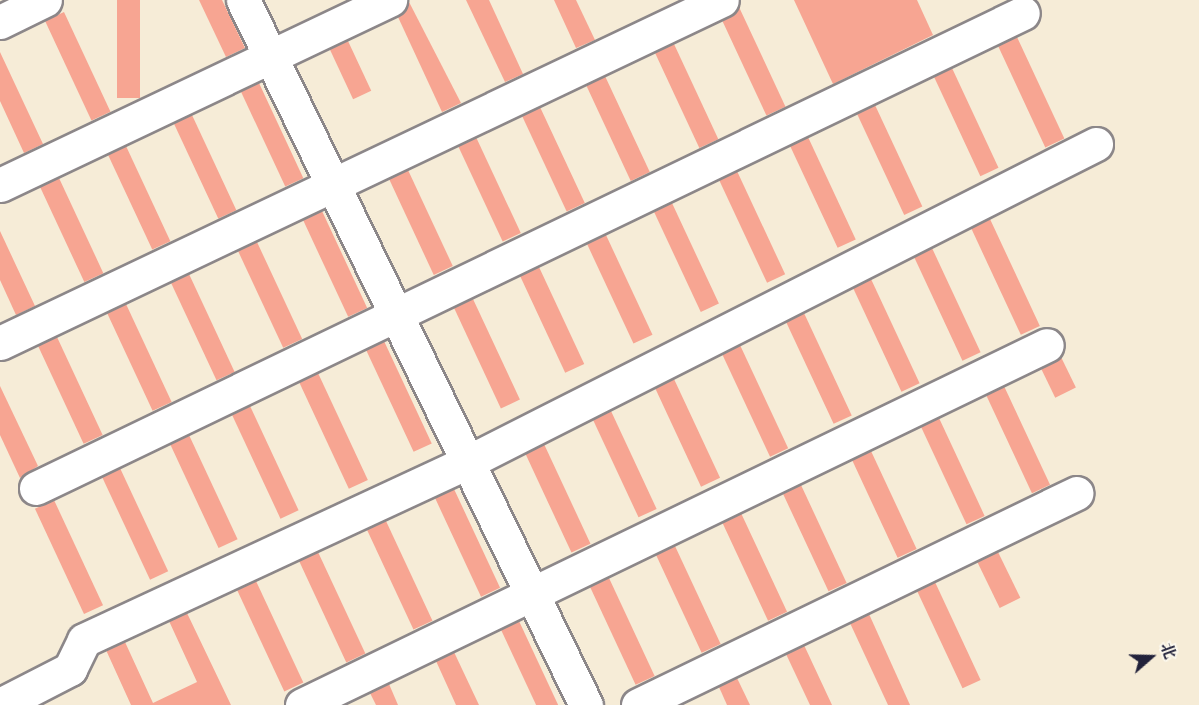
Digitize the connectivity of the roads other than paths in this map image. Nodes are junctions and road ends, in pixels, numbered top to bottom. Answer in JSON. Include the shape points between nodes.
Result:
{"nodes":[{"id":1,"x":45,"y":0,"type":"edge"},
{"id":2,"x":243,"y":0,"type":"edge"},
{"id":3,"x":390,"y":0,"type":"edge"},
{"id":4,"x":722,"y":0,"type":"edge"},
{"id":5,"x":1023,"y":13,"type":"dead end"},
{"id":6,"x":0,"y":22,"type":"edge"},
{"id":7,"x":271,"y":57,"type":"junction"},
{"id":8,"x":1096,"y":144,"type":"dead end"},
{"id":9,"x":332,"y":182,"type":"junction"},
{"id":10,"x":0,"y":185,"type":"edge"},
{"id":11,"x":397,"y":317,"type":"junction"},
{"id":12,"x":0,"y":343,"type":"edge"},
{"id":13,"x":1047,"y":345,"type":"dead end"},
{"id":14,"x":468,"y":462,"type":"junction"},
{"id":15,"x":36,"y":488,"type":"dead end"},
{"id":16,"x":1076,"y":493,"type":"dead end"},
{"id":17,"x":531,"y":592,"type":"junction"},
{"id":18,"x":0,"y":705,"type":"edge"},
{"id":19,"x":302,"y":705,"type":"edge"},
{"id":20,"x":586,"y":705,"type":"edge"},
{"id":21,"x":638,"y":705,"type":"edge"}],
"edges":[{"from":1,"to":6,"type":"street"},
{"from":2,"to":7,"type":"street"},
{"from":3,"to":7,"type":"street"},
{"from":4,"to":9,"type":"street"},
{"from":5,"to":11,"type":"street"},
{"from":7,"to":9,"type":"street"},
{"from":7,"to":10,"type":"street"},
{"from":8,"to":14,"type":"street"},
{"from":9,"to":11,"type":"street"},
{"from":9,"to":12,"type":"street"},
{"from":11,"to":14,"type":"street"},
{"from":11,"to":15,"type":"street"},
{"from":13,"to":17,"type":"street"},
{"from":14,"to":17,"type":"street"},
{"from":14,"to":18,"type":"street","via":[[84,640],[70,669]]},
{"from":16,"to":21,"type":"street"},
{"from":17,"to":19,"type":"street"},
{"from":17,"to":20,"type":"street"}]}
